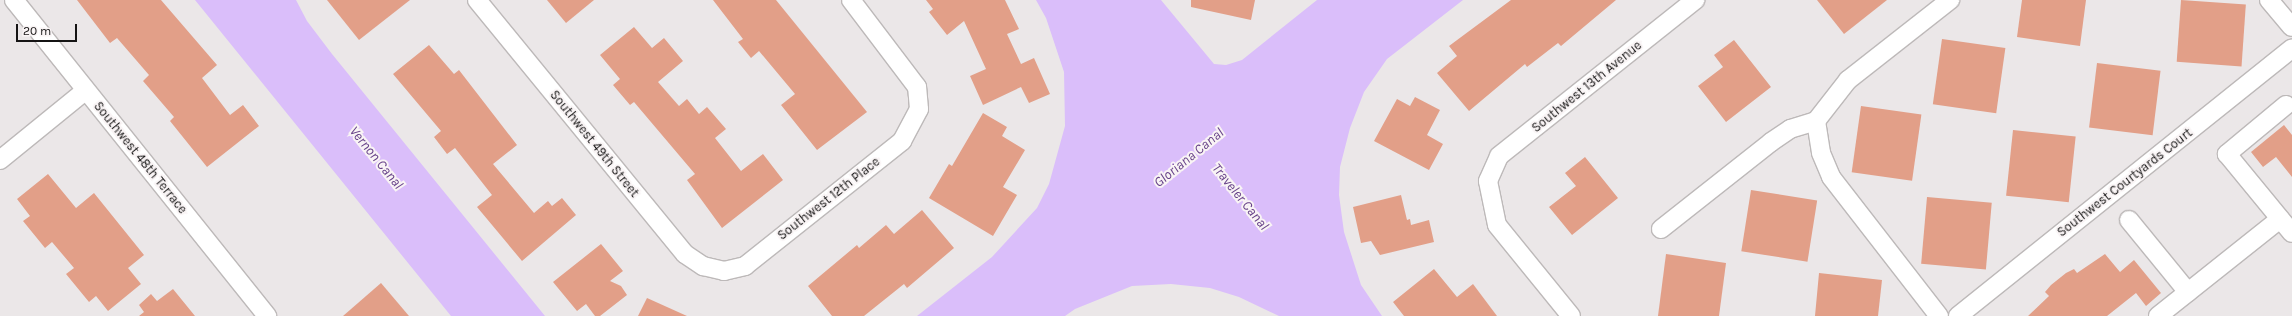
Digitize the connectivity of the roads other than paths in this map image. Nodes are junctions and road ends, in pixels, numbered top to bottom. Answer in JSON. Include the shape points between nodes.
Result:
{"nodes":[{"id":1,"x":14,"y":0,"type":"edge"},
{"id":2,"x":477,"y":0,"type":"edge"},
{"id":3,"x":851,"y":0,"type":"edge"},
{"id":4,"x":1696,"y":0,"type":"edge"},
{"id":5,"x":1950,"y":0,"type":"edge"},
{"id":6,"x":2269,"y":0,"type":"edge"},
{"id":7,"x":2292,"y":27,"type":"edge"},
{"id":8,"x":2292,"y":48,"type":"edge"},
{"id":9,"x":85,"y":91,"type":"junction"},
{"id":10,"x":2286,"y":106,"type":"dead end"},
{"id":11,"x":1816,"y":121,"type":"junction"},
{"id":12,"x":0,"y":160,"type":"edge"},
{"id":13,"x":2280,"y":218,"type":"junction"},
{"id":14,"x":2129,"y":220,"type":"dead end"},
{"id":15,"x":1661,"y":229,"type":"dead end"},
{"id":16,"x":2292,"y":233,"type":"edge"},
{"id":17,"x":724,"y":271,"type":"joint"},
{"id":18,"x":2188,"y":292,"type":"junction"},
{"id":19,"x":267,"y":316,"type":"edge"},
{"id":20,"x":1571,"y":316,"type":"edge"},
{"id":21,"x":1939,"y":316,"type":"edge"},
{"id":22,"x":1958,"y":316,"type":"edge"},
{"id":23,"x":2158,"y":316,"type":"edge"}],
"edges":[{"from":1,"to":9,"type":"street","name":"Southwest 48th Terrace"},
{"from":2,"to":17,"type":"street","name":"Southwest 49th Street","via":[[685,254],[703,266]]},
{"from":3,"to":17,"type":"street","name":"Southwest 12th Place","via":[[917,87],[919,109],[902,141],[745,266]]},
{"from":4,"to":20,"type":"street","name":"Southwest 13th Avenue","via":[[1499,156],[1488,181],[1497,225]]},
{"from":5,"to":11,"type":"street","via":[[1848,80]]},
{"from":6,"to":7,"type":"street"},
{"from":8,"to":22,"type":"street","name":"Southwest Courtyards Court"},
{"from":9,"to":12,"type":"street"},
{"from":9,"to":19,"type":"street","name":"Southwest 48th Terrace"},
{"from":10,"to":13,"type":"street","via":[[2228,154]]},
{"from":11,"to":15,"type":"street","via":[[1790,130],[1771,142]]},
{"from":11,"to":21,"type":"street","via":[[1821,152],[1831,177]]},
{"from":13,"to":16,"type":"street"},
{"from":13,"to":18,"type":"street"},
{"from":14,"to":18,"type":"street"},
{"from":18,"to":23,"type":"street"}]}
